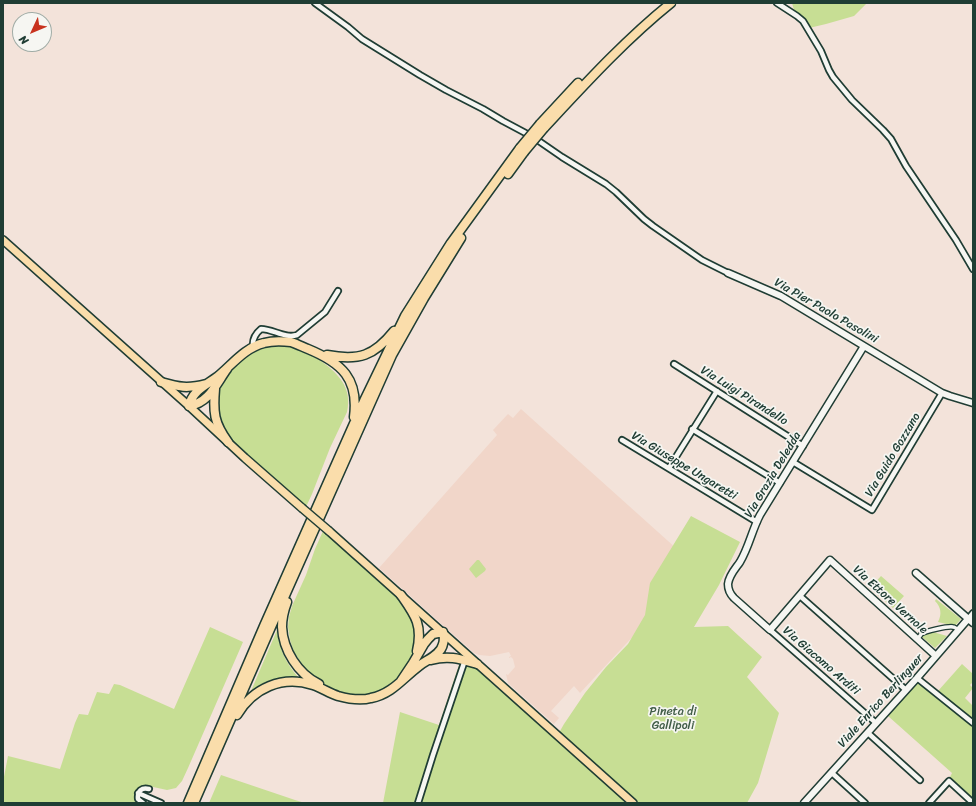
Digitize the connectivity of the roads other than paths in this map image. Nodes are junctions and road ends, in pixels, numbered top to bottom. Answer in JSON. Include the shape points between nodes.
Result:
{"nodes":[{"id":1,"x":315,"y":3,"type":"edge"},
{"id":2,"x":662,"y":3,"type":"edge"},
{"id":3,"x":671,"y":3,"type":"edge"},
{"id":4,"x":777,"y":3,"type":"edge"},
{"id":5,"x":542,"y":126,"type":"junction"},
{"id":6,"x":522,"y":150,"type":"junction"},
{"id":7,"x":3,"y":240,"type":"edge"},
{"id":8,"x":973,"y":269,"type":"edge"},
{"id":9,"x":728,"y":272,"type":"joint"},
{"id":10,"x":338,"y":291,"type":"dead end"},
{"id":11,"x":405,"y":316,"type":"junction"},
{"id":12,"x":864,"y":346,"type":"junction"},
{"id":13,"x":253,"y":347,"type":"junction"},
{"id":14,"x":324,"y":355,"type":"junction"},
{"id":15,"x":674,"y":364,"type":"dead end"},
{"id":16,"x":227,"y":369,"type":"junction"},
{"id":17,"x":161,"y":382,"type":"junction"},
{"id":18,"x":206,"y":384,"type":"junction"},
{"id":19,"x":215,"y":389,"type":"junction"},
{"id":20,"x":716,"y":391,"type":"junction"},
{"id":21,"x":942,"y":393,"type":"junction"},
{"id":22,"x":973,"y":403,"type":"edge"},
{"id":23,"x":189,"y":406,"type":"junction"},
{"id":24,"x":352,"y":426,"type":"junction"},
{"id":25,"x":692,"y":429,"type":"junction"},
{"id":26,"x":622,"y":440,"type":"dead end"},
{"id":27,"x":228,"y":442,"type":"junction"},
{"id":28,"x":803,"y":446,"type":"junction"},
{"id":29,"x":793,"y":462,"type":"junction"},
{"id":30,"x":669,"y":468,"type":"junction"},
{"id":31,"x":780,"y":483,"type":"junction"},
{"id":32,"x":756,"y":522,"type":"junction"},
{"id":33,"x":310,"y":541,"type":"junction"},
{"id":34,"x":916,"y":573,"type":"dead end"},
{"id":35,"x":401,"y":595,"type":"junction"},
{"id":36,"x":800,"y":596,"type":"junction"},
{"id":37,"x":973,"y":613,"type":"edge"},
{"id":38,"x":968,"y":619,"type":"junction"},
{"id":39,"x":973,"y":624,"type":"edge"},
{"id":40,"x":770,"y":630,"type":"junction"},
{"id":41,"x":958,"y":630,"type":"junction"},
{"id":42,"x":443,"y":632,"type":"junction"},
{"id":43,"x":917,"y":639,"type":"junction"},
{"id":44,"x":936,"y":656,"type":"junction"},
{"id":45,"x":465,"y":660,"type":"junction"},
{"id":46,"x":427,"y":661,"type":"junction"},
{"id":47,"x":413,"y":663,"type":"junction"},
{"id":48,"x":477,"y":664,"type":"junction"},
{"id":49,"x":917,"y":678,"type":"junction"},
{"id":50,"x":401,"y":681,"type":"junction"},
{"id":51,"x":906,"y":690,"type":"junction"},
{"id":52,"x":345,"y":697,"type":"junction"},
{"id":53,"x":876,"y":723,"type":"junction"},
{"id":54,"x":973,"y":723,"type":"edge"},
{"id":55,"x":868,"y":733,"type":"junction"},
{"id":56,"x":832,"y":772,"type":"junction"},
{"id":57,"x":920,"y":780,"type":"dead end"},
{"id":58,"x":204,"y":782,"type":"junction"},
{"id":59,"x":149,"y":789,"type":"dead end"},
{"id":60,"x":138,"y":793,"type":"junction"},
{"id":61,"x":143,"y":803,"type":"edge"},
{"id":62,"x":162,"y":803,"type":"edge"},
{"id":63,"x":188,"y":803,"type":"edge"},
{"id":64,"x":194,"y":803,"type":"edge"},
{"id":65,"x":418,"y":803,"type":"edge"},
{"id":66,"x":633,"y":803,"type":"edge"},
{"id":67,"x":804,"y":803,"type":"edge"},
{"id":68,"x":865,"y":803,"type":"edge"},
{"id":69,"x":930,"y":803,"type":"edge"},
{"id":70,"x":973,"y":803,"type":"edge"}],
"edges":[{"from":1,"to":9,"type":"street","name":"Via Pier Paolo Pasolini","via":[[362,39],[420,76],[533,137],[606,184],[653,226],[702,260]]},
{"from":2,"to":5,"type":"highway","via":[[586,74]]},
{"from":3,"to":5,"type":"highway","via":[[620,48]]},
{"from":4,"to":8,"type":"street","via":[[803,21],[833,77],[891,139],[910,173]]},
{"from":5,"to":6,"type":"highway","bridge":true},
{"from":6,"to":11,"type":"highway","via":[[451,243]]},
{"from":6,"to":33,"type":"highway","via":[[456,246],[392,355]]},
{"from":7,"to":17,"type":"main road"},
{"from":9,"to":12,"type":"street","name":"Via Pier Paolo Pasolini","via":[[781,296]]},
{"from":10,"to":13,"type":"street","via":[[325,312],[297,335],[261,329],[254,337]]},
{"from":11,"to":14,"type":"highway","via":[[386,342],[369,353],[348,358]]},
{"from":11,"to":24,"type":"highway"},
{"from":12,"to":21,"type":"street","name":"Via Pier Paolo Pasolini"},
{"from":12,"to":28,"type":"street","name":"Via Grazia Deledda"},
{"from":13,"to":14,"type":"highway","via":[[264,343],[290,342]]},
{"from":13,"to":16,"type":"highway"},
{"from":14,"to":24,"type":"highway","via":[[344,371],[350,381],[355,409]]},
{"from":15,"to":20,"type":"street","name":"Via Luigi Pirandello"},
{"from":16,"to":18,"type":"highway"},
{"from":16,"to":19,"type":"highway"},
{"from":17,"to":18,"type":"highway","via":[[186,387]]},
{"from":17,"to":23,"type":"main road"},
{"from":18,"to":23,"type":"highway","via":[[193,396]]},
{"from":19,"to":23,"type":"highway","via":[[201,403]]},
{"from":19,"to":27,"type":"highway","via":[[214,414]]},
{"from":20,"to":25,"type":"street"},
{"from":20,"to":28,"type":"street","name":"Via Luigi Pirandello"},
{"from":21,"to":22,"type":"street","name":"Via Pier Paolo Pasolini"},
{"from":21,"to":29,"type":"street","name":"Via Guido Gozzano","via":[[872,510]]},
{"from":23,"to":27,"type":"main road"},
{"from":24,"to":63,"type":"highway"},
{"from":25,"to":30,"type":"street"},
{"from":25,"to":31,"type":"street"},
{"from":26,"to":30,"type":"street","name":"Via Giuseppe Ungaretti"},
{"from":27,"to":35,"type":"main road","bridge":true},
{"from":28,"to":29,"type":"street","name":"Via Grazia Deledda"},
{"from":29,"to":31,"type":"street","name":"Via Grazia Deledda"},
{"from":30,"to":32,"type":"street","name":"Via Giuseppe Ungaretti"},
{"from":31,"to":32,"type":"street","name":"Via Grazia Deledda"},
{"from":32,"to":40,"type":"street","name":"Via Grazia Deledda","via":[[744,554],[731,574],[728,587],[731,595]]},
{"from":33,"to":52,"type":"highway","via":[[306,558],[284,610],[283,638],[290,656],[303,673],[316,683]]},
{"from":33,"to":58,"type":"highway"},
{"from":34,"to":38,"type":"street"},
{"from":35,"to":42,"type":"main road"},
{"from":35,"to":47,"type":"highway","via":[[418,623],[420,634]]},
{"from":36,"to":40,"type":"street"},
{"from":36,"to":43,"type":"street","name":"Via Ettore Vernole","via":[[830,560]]},
{"from":36,"to":51,"type":"street"},
{"from":37,"to":38,"type":"street","name":"Viale Enrico Berlinguer"},
{"from":38,"to":39,"type":"street"},
{"from":38,"to":41,"type":"street","name":"Viale Enrico Berlinguer"},
{"from":40,"to":53,"type":"street","name":"Via Giacomo Arditi"},
{"from":41,"to":43,"type":"street","via":[[954,627],[939,629],[924,633]]},
{"from":41,"to":44,"type":"street","name":"Viale Enrico Berlinguer"},
{"from":42,"to":46,"type":"highway","via":[[443,646]]},
{"from":42,"to":47,"type":"highway","via":[[430,636]]},
{"from":42,"to":48,"type":"main road"},
{"from":43,"to":44,"type":"street","name":"Via Ettore Vernole"},
{"from":44,"to":49,"type":"street","name":"Viale Enrico Berlinguer"},
{"from":45,"to":46,"type":"highway","via":[[442,657]]},
{"from":45,"to":48,"type":"highway"},
{"from":45,"to":65,"type":"street"},
{"from":46,"to":50,"type":"highway"},
{"from":47,"to":50,"type":"highway"},
{"from":48,"to":66,"type":"main road"},
{"from":49,"to":51,"type":"street","name":"Viale Enrico Berlinguer"},
{"from":49,"to":54,"type":"street"},
{"from":50,"to":52,"type":"highway","via":[[390,691],[379,696],[362,700]]},
{"from":51,"to":53,"type":"street","name":"Viale Enrico Berlinguer"},
{"from":52,"to":58,"type":"highway","via":[[301,682],[277,684],[260,691],[247,702],[238,715],[219,757]]},
{"from":53,"to":55,"type":"street","name":"Viale Enrico Berlinguer"},
{"from":55,"to":56,"type":"street","name":"Viale Enrico Berlinguer"},
{"from":55,"to":57,"type":"street"},
{"from":56,"to":67,"type":"street","name":"Viale Enrico Berlinguer"},
{"from":56,"to":68,"type":"street"},
{"from":58,"to":64,"type":"highway"},
{"from":59,"to":60,"type":"street","via":[[144,788]]},
{"from":60,"to":61,"type":"street","via":[[138,799]]},
{"from":60,"to":62,"type":"street"},
{"from":69,"to":70,"type":"street","via":[[948,781]]}]}
